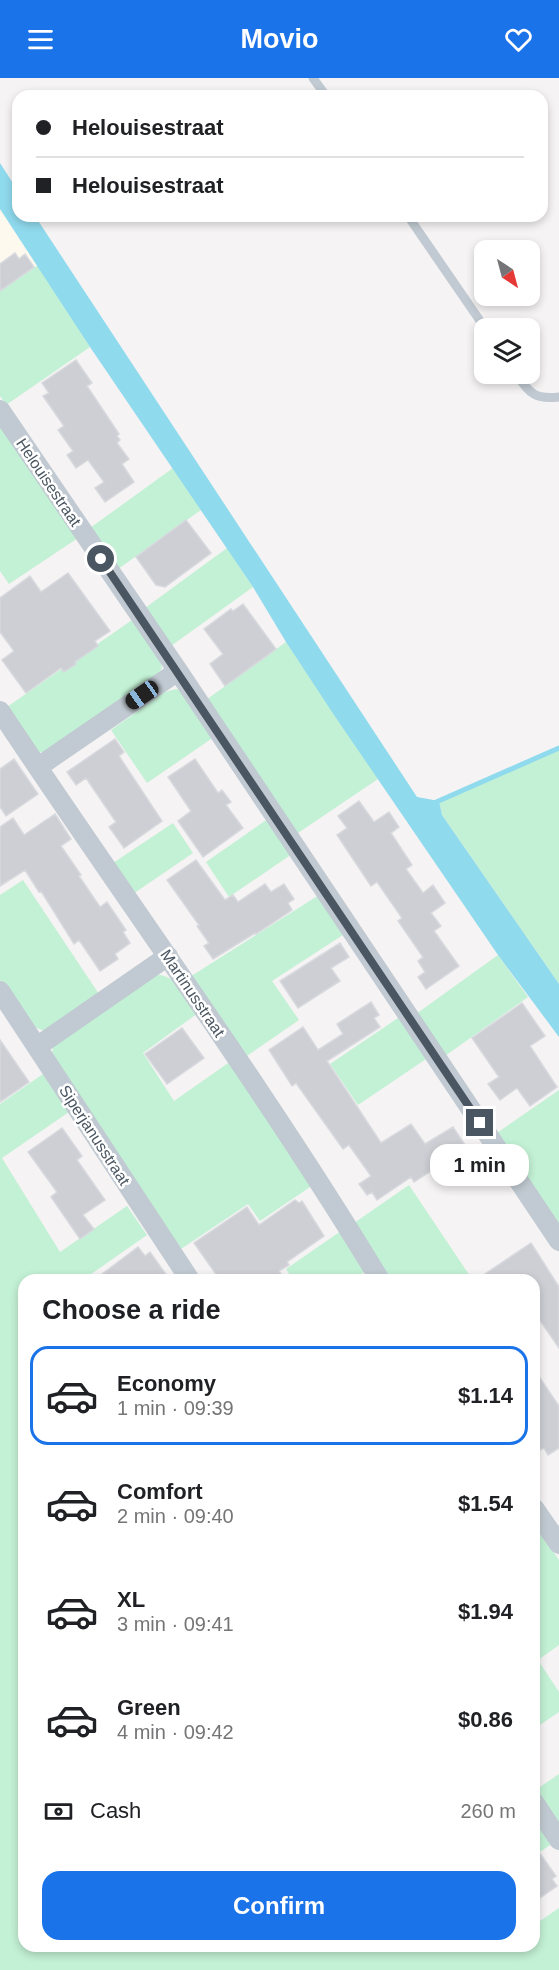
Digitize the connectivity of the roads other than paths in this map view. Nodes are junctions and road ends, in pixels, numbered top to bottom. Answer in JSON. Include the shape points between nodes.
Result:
{"nodes":[{"id":1,"x":412,"y":222,"type":"edge"},
{"id":2,"x":478,"y":318,"type":"edge"},
{"id":3,"x":523,"y":384,"type":"edge"},
{"id":4,"x":559,"y":397,"type":"edge"},
{"id":5,"x":0,"y":410,"type":"edge"},
{"id":6,"x":177,"y":671,"type":"junction"},
{"id":7,"x":0,"y":711,"type":"edge"},
{"id":8,"x":38,"y":767,"type":"junction"},
{"id":9,"x":168,"y":956,"type":"junction"},
{"id":10,"x":0,"y":991,"type":"edge"},
{"id":11,"x":38,"y":1046,"type":"junction"},
{"id":12,"x":559,"y":1241,"type":"edge"},
{"id":13,"x":186,"y":1274,"type":"edge"},
{"id":14,"x":376,"y":1274,"type":"edge"},
{"id":15,"x":540,"y":1517,"type":"edge"},
{"id":16,"x":559,"y":1544,"type":"edge"},
{"id":17,"x":540,"y":1811,"type":"edge"},
{"id":18,"x":559,"y":1840,"type":"edge"}],
"edges":[{"from":1,"to":2,"type":"lane"},
{"from":3,"to":4,"type":"lane","via":[[538,397]]},
{"from":5,"to":6,"type":"street","name":"Helouisestraat"},
{"from":6,"to":8,"type":"street"},
{"from":6,"to":12,"type":"street","name":"Helouisestraat"},
{"from":7,"to":8,"type":"street","name":"Martinusstraat"},
{"from":8,"to":9,"type":"street","name":"Martinusstraat"},
{"from":9,"to":11,"type":"street"},
{"from":9,"to":14,"type":"street","name":"Martinusstraat","via":[[331,1199]]},
{"from":10,"to":11,"type":"street","name":"Siperjanusstraat"},
{"from":11,"to":13,"type":"street","name":"Siperjanusstraat"},
{"from":15,"to":16,"type":"street"},
{"from":17,"to":18,"type":"street"}]}
